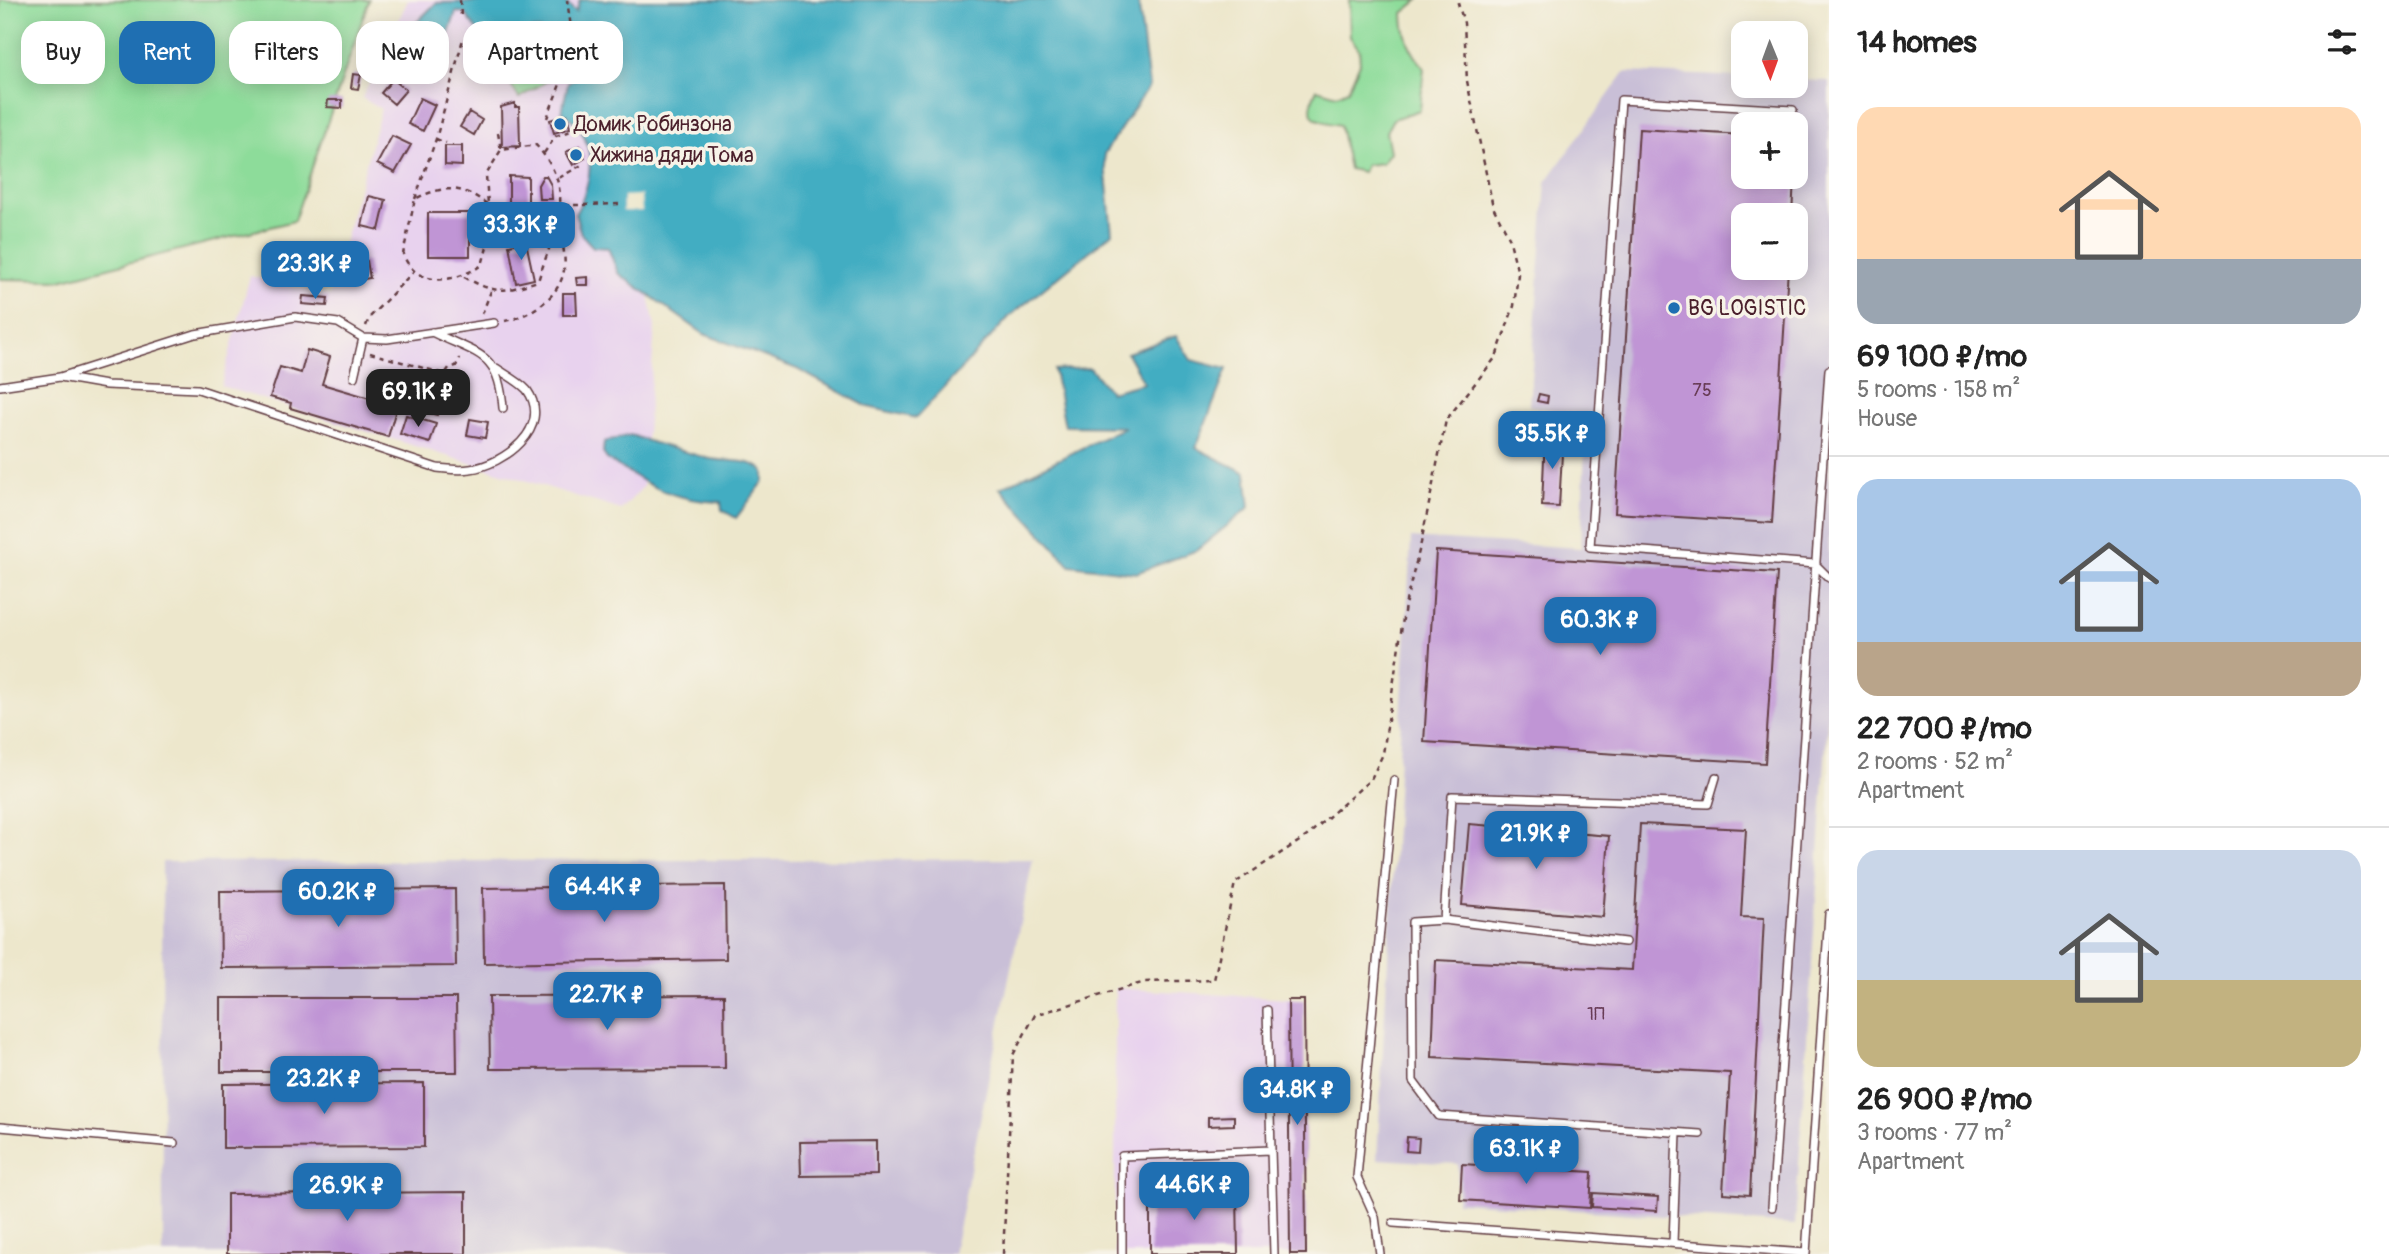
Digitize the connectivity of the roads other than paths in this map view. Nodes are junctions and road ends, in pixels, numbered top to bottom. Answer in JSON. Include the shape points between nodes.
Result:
{"nodes":[{"id":1,"x":1793,"y":110,"type":"dead end"},
{"id":2,"x":494,"y":323,"type":"road end"},
{"id":3,"x":432,"y":332,"type":"junction"},
{"id":4,"x":363,"y":338,"type":"junction"},
{"id":5,"x":496,"y":368,"type":"junction"},
{"id":6,"x":1829,"y":370,"type":"edge"},
{"id":7,"x":60,"y":377,"type":"junction"},
{"id":8,"x":354,"y":377,"type":"dead end"},
{"id":9,"x":0,"y":386,"type":"edge"},
{"id":10,"x":503,"y":408,"type":"dead end"},
{"id":11,"x":1815,"y":564,"type":"junction"},
{"id":12,"x":1829,"y":578,"type":"edge"},
{"id":13,"x":1716,"y":777,"type":"dead end"},
{"id":14,"x":1394,"y":780,"type":"dead end"},
{"id":15,"x":1829,"y":914,"type":"edge"},
{"id":16,"x":1444,"y":920,"type":"junction"},
{"id":17,"x":1625,"y":942,"type":"dead end"},
{"id":18,"x":1267,"y":1010,"type":"dead end"},
{"id":19,"x":0,"y":1127,"type":"edge"},
{"id":20,"x":1676,"y":1133,"type":"junction"},
{"id":21,"x":1700,"y":1134,"type":"dead end"},
{"id":22,"x":174,"y":1143,"type":"dead end"},
{"id":23,"x":1271,"y":1150,"type":"junction"},
{"id":24,"x":1772,"y":1207,"type":"dead end"},
{"id":25,"x":1393,"y":1223,"type":"dead end"},
{"id":26,"x":1673,"y":1243,"type":"junction"},
{"id":27,"x":1806,"y":1253,"type":"edge"},
{"id":28,"x":1122,"y":1254,"type":"edge"},
{"id":29,"x":1274,"y":1254,"type":"edge"},
{"id":30,"x":1380,"y":1254,"type":"edge"}],
"edges":[{"from":1,"to":11,"type":"lane","via":[[1621,100],[1590,547]]},
{"from":2,"to":3,"type":"lane"},
{"from":3,"to":4,"type":"lane"},
{"from":3,"to":5,"type":"lane"},
{"from":4,"to":7,"type":"lane","via":[[338,323],[295,317],[195,334]]},
{"from":4,"to":8,"type":"lane"},
{"from":5,"to":7,"type":"lane","via":[[527,390],[533,425],[522,443],[471,469],[437,468],[198,389],[106,385]]},
{"from":5,"to":10,"type":"lane"},
{"from":6,"to":11,"type":"lane"},
{"from":7,"to":9,"type":"lane"},
{"from":11,"to":12,"type":"lane"},
{"from":11,"to":24,"type":"lane"},
{"from":13,"to":16,"type":"lane","via":[[1708,804],[1452,796]]},
{"from":14,"to":30,"type":"lane","via":[[1357,1177],[1376,1217]]},
{"from":15,"to":27,"type":"lane"},
{"from":16,"to":17,"type":"lane"},
{"from":16,"to":20,"type":"lane","via":[[1412,922],[1413,1081],[1439,1116]]},
{"from":18,"to":23,"type":"lane"},
{"from":19,"to":22,"type":"lane"},
{"from":20,"to":21,"type":"lane"},
{"from":20,"to":26,"type":"lane"},
{"from":23,"to":28,"type":"lane","via":[[1122,1156]]},
{"from":23,"to":29,"type":"lane"},
{"from":25,"to":26,"type":"lane"},
{"from":26,"to":27,"type":"lane"}]}
